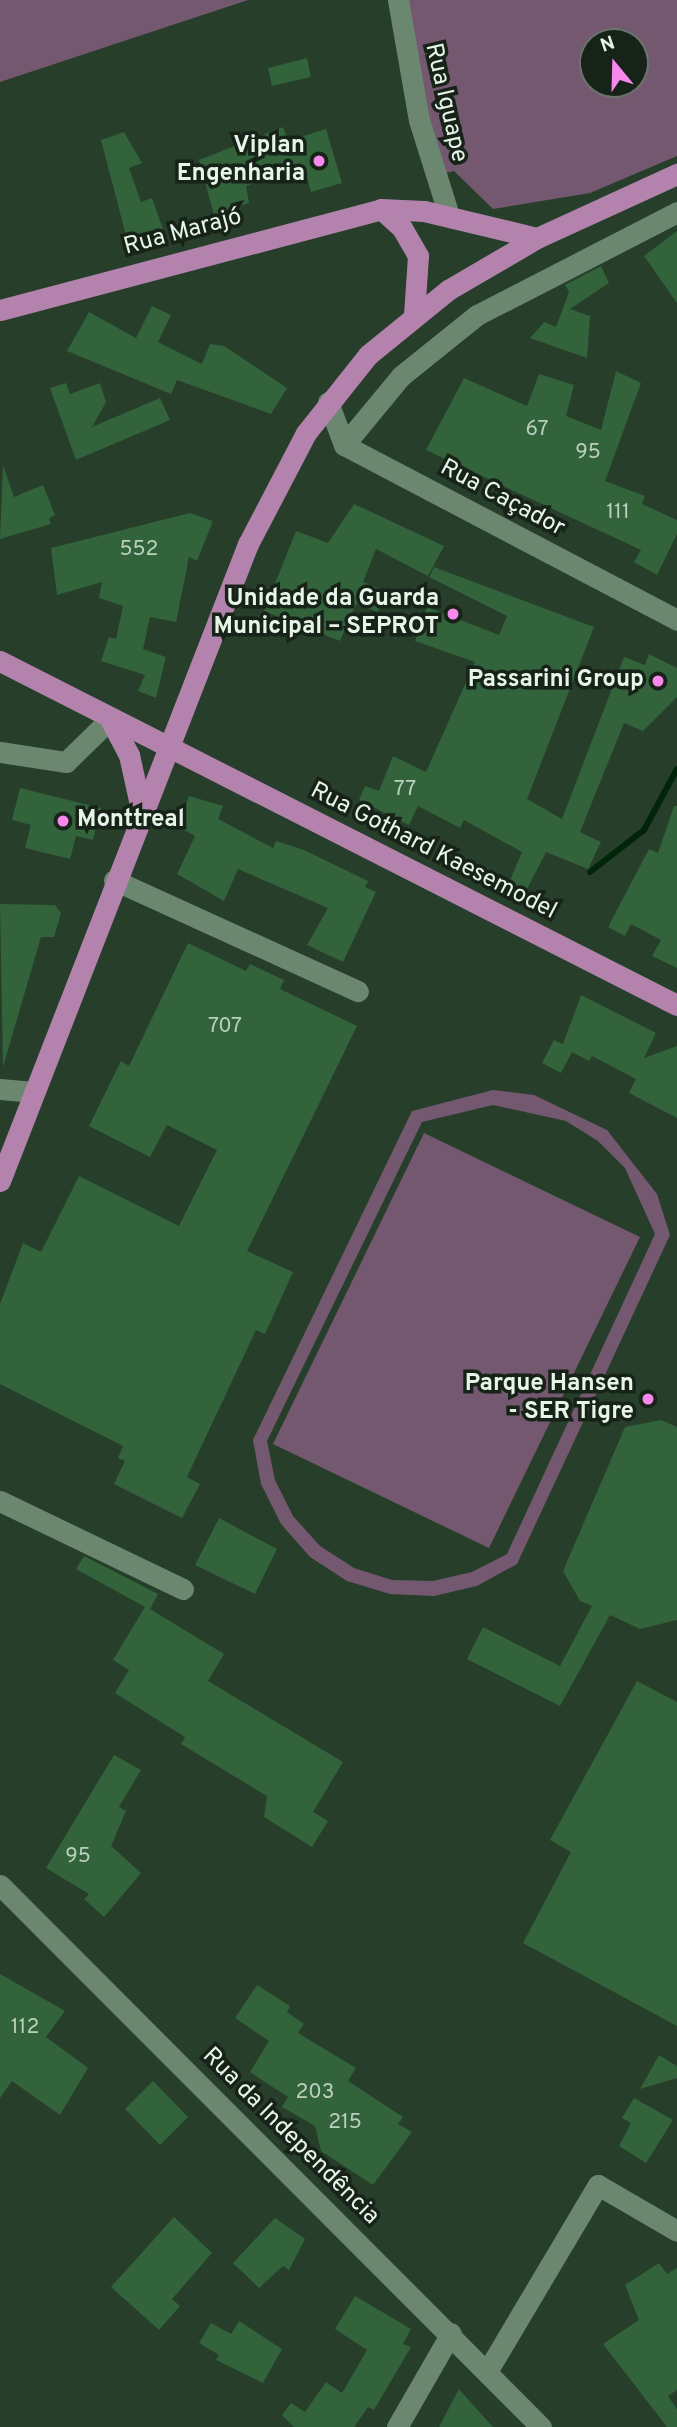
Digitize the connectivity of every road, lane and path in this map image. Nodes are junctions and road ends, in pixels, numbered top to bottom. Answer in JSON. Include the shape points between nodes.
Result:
{"nodes":[{"id":1,"x":398,"y":0,"type":"edge"},
{"id":2,"x":677,"y":174,"type":"edge"},
{"id":3,"x":381,"y":209,"type":"junction"},
{"id":4,"x":677,"y":212,"type":"edge"},
{"id":5,"x":449,"y":216,"type":"junction"},
{"id":6,"x":537,"y":238,"type":"junction"},
{"id":7,"x":0,"y":310,"type":"edge"},
{"id":8,"x":414,"y":314,"type":"junction"},
{"id":9,"x":328,"y":402,"type":"junction"},
{"id":10,"x":344,"y":445,"type":"junction"},
{"id":11,"x":677,"y":620,"type":"edge"},
{"id":12,"x":0,"y":661,"type":"edge"},
{"id":13,"x":110,"y":719,"type":"junction"},
{"id":14,"x":166,"y":747,"type":"junction"},
{"id":15,"x":0,"y":752,"type":"edge"},
{"id":16,"x":142,"y":811,"type":"junction"},
{"id":17,"x":114,"y":880,"type":"junction"},
{"id":18,"x":358,"y":991,"type":"dead end"},
{"id":19,"x":677,"y":1005,"type":"edge"},
{"id":20,"x":0,"y":1089,"type":"edge"},
{"id":21,"x":34,"y":1092,"type":"junction"},
{"id":22,"x":0,"y":1181,"type":"edge"},
{"id":23,"x":0,"y":1502,"type":"edge"},
{"id":24,"x":183,"y":1589,"type":"dead end"},
{"id":25,"x":0,"y":1885,"type":"edge"},
{"id":26,"x":677,"y":2231,"type":"edge"},
{"id":27,"x":451,"y":2333,"type":"junction"},
{"id":28,"x":488,"y":2370,"type":"junction"},
{"id":29,"x":397,"y":2427,"type":"edge"},
{"id":30,"x":541,"y":2427,"type":"edge"}],
"edges":[{"from":1,"to":5,"type":"street","name":"Rua Iguape","via":[[419,120]]},
{"from":2,"to":6,"type":"main road"},
{"from":3,"to":5,"type":"main road","name":"Rua Marajó"},
{"from":3,"to":7,"type":"main road","name":"Rua Marajó"},
{"from":3,"to":8,"type":"main road","via":[[402,228],[418,256]]},
{"from":4,"to":10,"type":"street","via":[[477,315],[401,376]]},
{"from":5,"to":6,"type":"main road","name":"Rua Marajó"},
{"from":6,"to":8,"type":"main road"},
{"from":8,"to":9,"type":"main road"},
{"from":9,"to":10,"type":"street"},
{"from":9,"to":14,"type":"main road","via":[[270,495]]},
{"from":10,"to":11,"type":"street","name":"Rua Caçador"},
{"from":12,"to":13,"type":"main road","name":"Rua Gothard Kaesemodel"},
{"from":13,"to":14,"type":"main road","name":"Rua Gothard Kaesemodel"},
{"from":13,"to":15,"type":"street","via":[[66,762]]},
{"from":13,"to":16,"type":"main road","via":[[129,755]]},
{"from":14,"to":16,"type":"main road"},
{"from":14,"to":19,"type":"main road","name":"Rua Gothard Kaesemodel"},
{"from":16,"to":17,"type":"main road"},
{"from":17,"to":18,"type":"street"},
{"from":17,"to":21,"type":"main road"},
{"from":20,"to":21,"type":"street"},
{"from":21,"to":22,"type":"main road"},
{"from":23,"to":24,"type":"street"},
{"from":25,"to":27,"type":"street","name":"Rua da Independência"},
{"from":26,"to":28,"type":"street","via":[[598,2185]]},
{"from":27,"to":28,"type":"street","name":"Rua da Independência"},
{"from":27,"to":29,"type":"street"},
{"from":28,"to":30,"type":"street","name":"Rua da Independência"}]}
